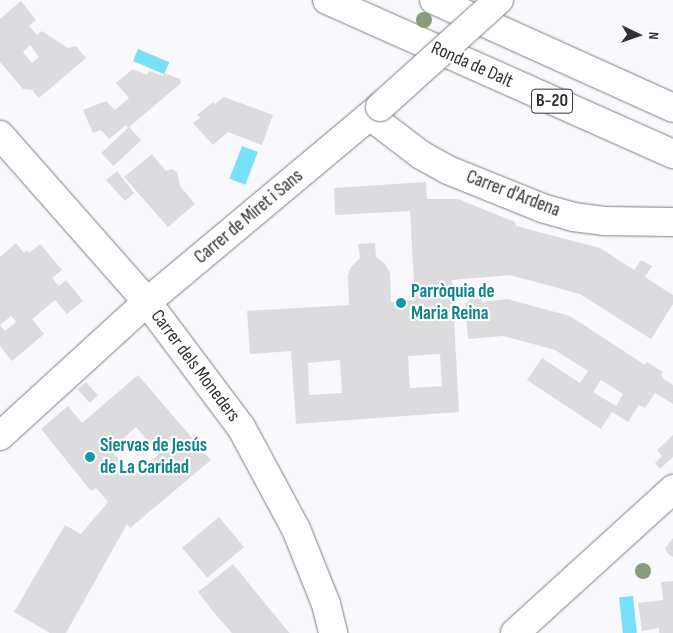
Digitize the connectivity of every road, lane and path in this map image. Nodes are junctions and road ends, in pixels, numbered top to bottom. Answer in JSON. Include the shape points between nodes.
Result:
{"nodes":[{"id":1,"x":327,"y":0,"type":"edge"},
{"id":2,"x":434,"y":0,"type":"edge"},
{"id":3,"x":499,"y":0,"type":"edge"},
{"id":4,"x":673,"y":108,"type":"edge"},
{"id":5,"x":375,"y":111,"type":"junction"},
{"id":6,"x":0,"y":135,"type":"edge"},
{"id":7,"x":673,"y":154,"type":"edge"},
{"id":8,"x":673,"y":222,"type":"edge"},
{"id":9,"x":147,"y":302,"type":"junction"},
{"id":10,"x":0,"y":436,"type":"edge"},
{"id":11,"x":673,"y":489,"type":"edge"},
{"id":12,"x":333,"y":633,"type":"edge"},
{"id":13,"x":515,"y":633,"type":"edge"}],
"edges":[{"from":1,"to":7,"type":"main road","name":"Ronda de Dalt","number":"B-20"},
{"from":2,"to":4,"type":"main road","number":"B-20"},
{"from":3,"to":5,"type":"main road","name":"Carrer de Miret i Sans","bridge":true},
{"from":5,"to":8,"type":"main road","name":"Carrer d'Ardena","via":[[396,137],[428,159],[542,208],[604,221]]},
{"from":5,"to":9,"type":"main road","name":"Carrer de Miret i Sans"},
{"from":6,"to":9,"type":"main road","name":"Carrer dels Moneders"},
{"from":9,"to":10,"type":"main road","name":"Carrer de Miret i Sans"},
{"from":9,"to":12,"type":"main road","name":"Carrer dels Moneders","via":[[241,427],[296,529],[326,604]]},
{"from":11,"to":13,"type":"main road"}]}
